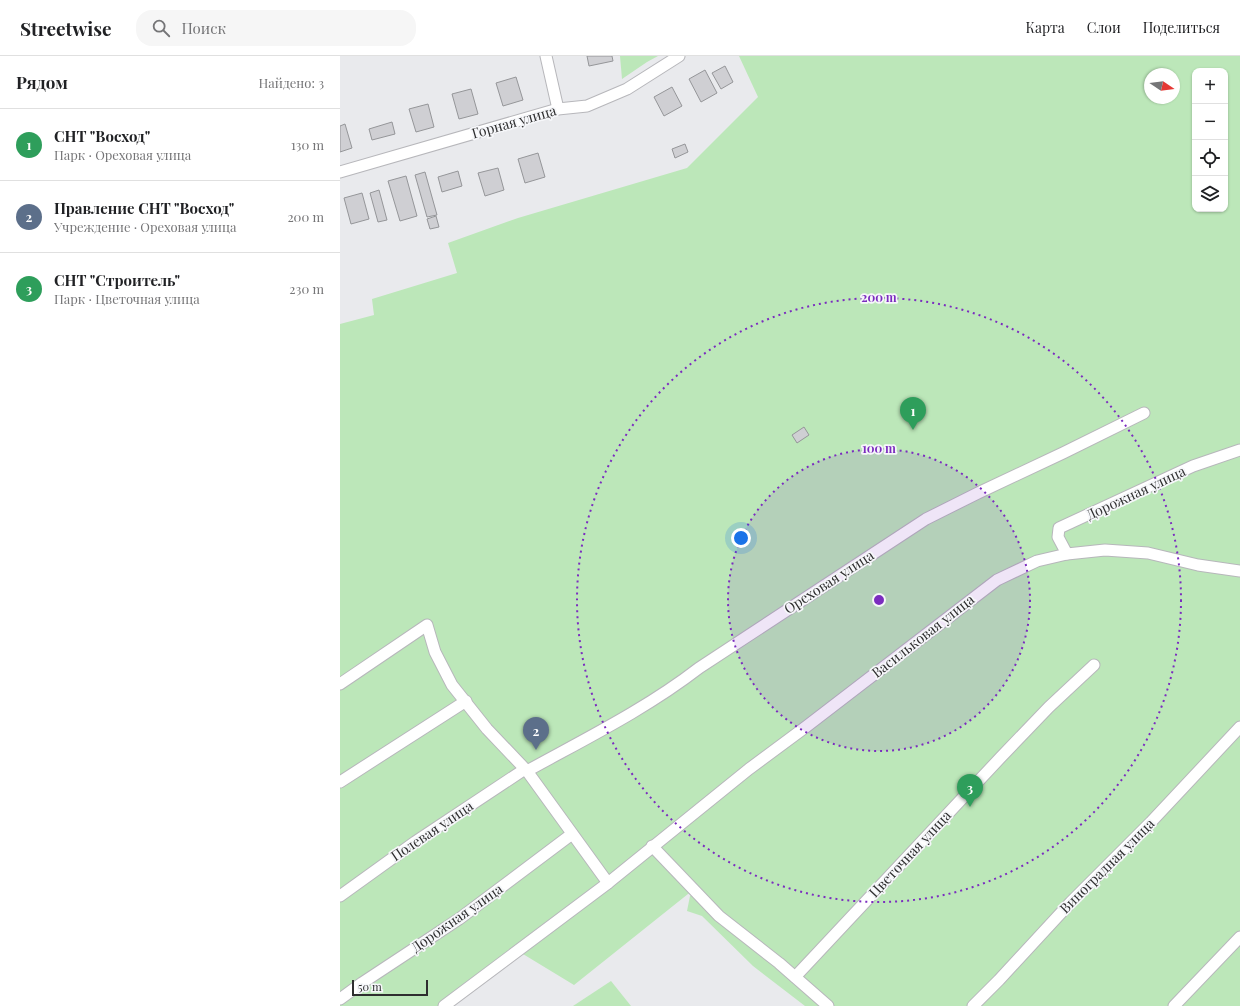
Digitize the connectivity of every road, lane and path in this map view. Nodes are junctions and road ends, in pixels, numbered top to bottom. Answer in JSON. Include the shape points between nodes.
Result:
{"nodes":[{"id":1,"x":546,"y":56,"type":"edge"},
{"id":2,"x":679,"y":56,"type":"edge"},
{"id":3,"x":558,"y":109,"type":"junction"},
{"id":4,"x":340,"y":172,"type":"edge"},
{"id":5,"x":1144,"y":413,"type":"dead end"},
{"id":6,"x":1240,"y":450,"type":"edge"},
{"id":7,"x":1067,"y":554,"type":"junction"},
{"id":8,"x":1240,"y":571,"type":"edge"},
{"id":9,"x":1094,"y":665,"type":"dead end"},
{"id":10,"x":340,"y":684,"type":"edge"},
{"id":11,"x":466,"y":701,"type":"junction"},
{"id":12,"x":1240,"y":727,"type":"edge"},
{"id":13,"x":526,"y":770,"type":"junction"},
{"id":14,"x":340,"y":782,"type":"edge"},
{"id":15,"x":572,"y":834,"type":"junction"},
{"id":16,"x":652,"y":846,"type":"junction"},
{"id":17,"x":608,"y":883,"type":"junction"},
{"id":18,"x":340,"y":896,"type":"edge"},
{"id":19,"x":1240,"y":937,"type":"edge"},
{"id":20,"x":795,"y":977,"type":"junction"},
{"id":21,"x":340,"y":999,"type":"edge"},
{"id":22,"x":444,"y":1006,"type":"edge"},
{"id":23,"x":828,"y":1006,"type":"edge"},
{"id":24,"x":973,"y":1006,"type":"edge"},
{"id":25,"x":1174,"y":1006,"type":"edge"}],
"edges":[{"from":1,"to":3,"type":"street"},
{"from":2,"to":3,"type":"street","name":"Горная улица","via":[[627,89],[607,98],[587,106]]},
{"from":3,"to":4,"type":"street","name":"Горная улица"},
{"from":5,"to":13,"type":"street","name":"Ореховая улица","via":[[978,492],[926,520],[698,668],[675,686]]},
{"from":6,"to":7,"type":"street","name":"Дорожная улица","via":[[1193,466],[1059,528],[1058,537]]},
{"from":7,"to":8,"type":"street","name":"Васильковая улица","via":[[1105,550],[1148,553],[1198,565]]},
{"from":7,"to":16,"type":"street","name":"Васильковая улица","via":[[1037,561],[997,580]]},
{"from":9,"to":20,"type":"street","name":"Цветочная улица","via":[[1001,757]]},
{"from":10,"to":11,"type":"street","via":[[427,625],[435,652],[452,685]]},
{"from":11,"to":13,"type":"street","via":[[487,729]]},
{"from":11,"to":14,"type":"street"},
{"from":12,"to":24,"type":"street","name":"Виноградная улица"},
{"from":13,"to":15,"type":"street"},
{"from":13,"to":18,"type":"street","name":"Полевая улица","via":[[415,842]]},
{"from":15,"to":17,"type":"street"},
{"from":15,"to":21,"type":"street","name":"Дорожная улица","via":[[459,919]]},
{"from":16,"to":17,"type":"street","name":"Васильковая улица"},
{"from":16,"to":20,"type":"street","via":[[719,916]]},
{"from":17,"to":22,"type":"street","name":"Васильковая улица"},
{"from":19,"to":25,"type":"street"},
{"from":20,"to":23,"type":"street"}]}
